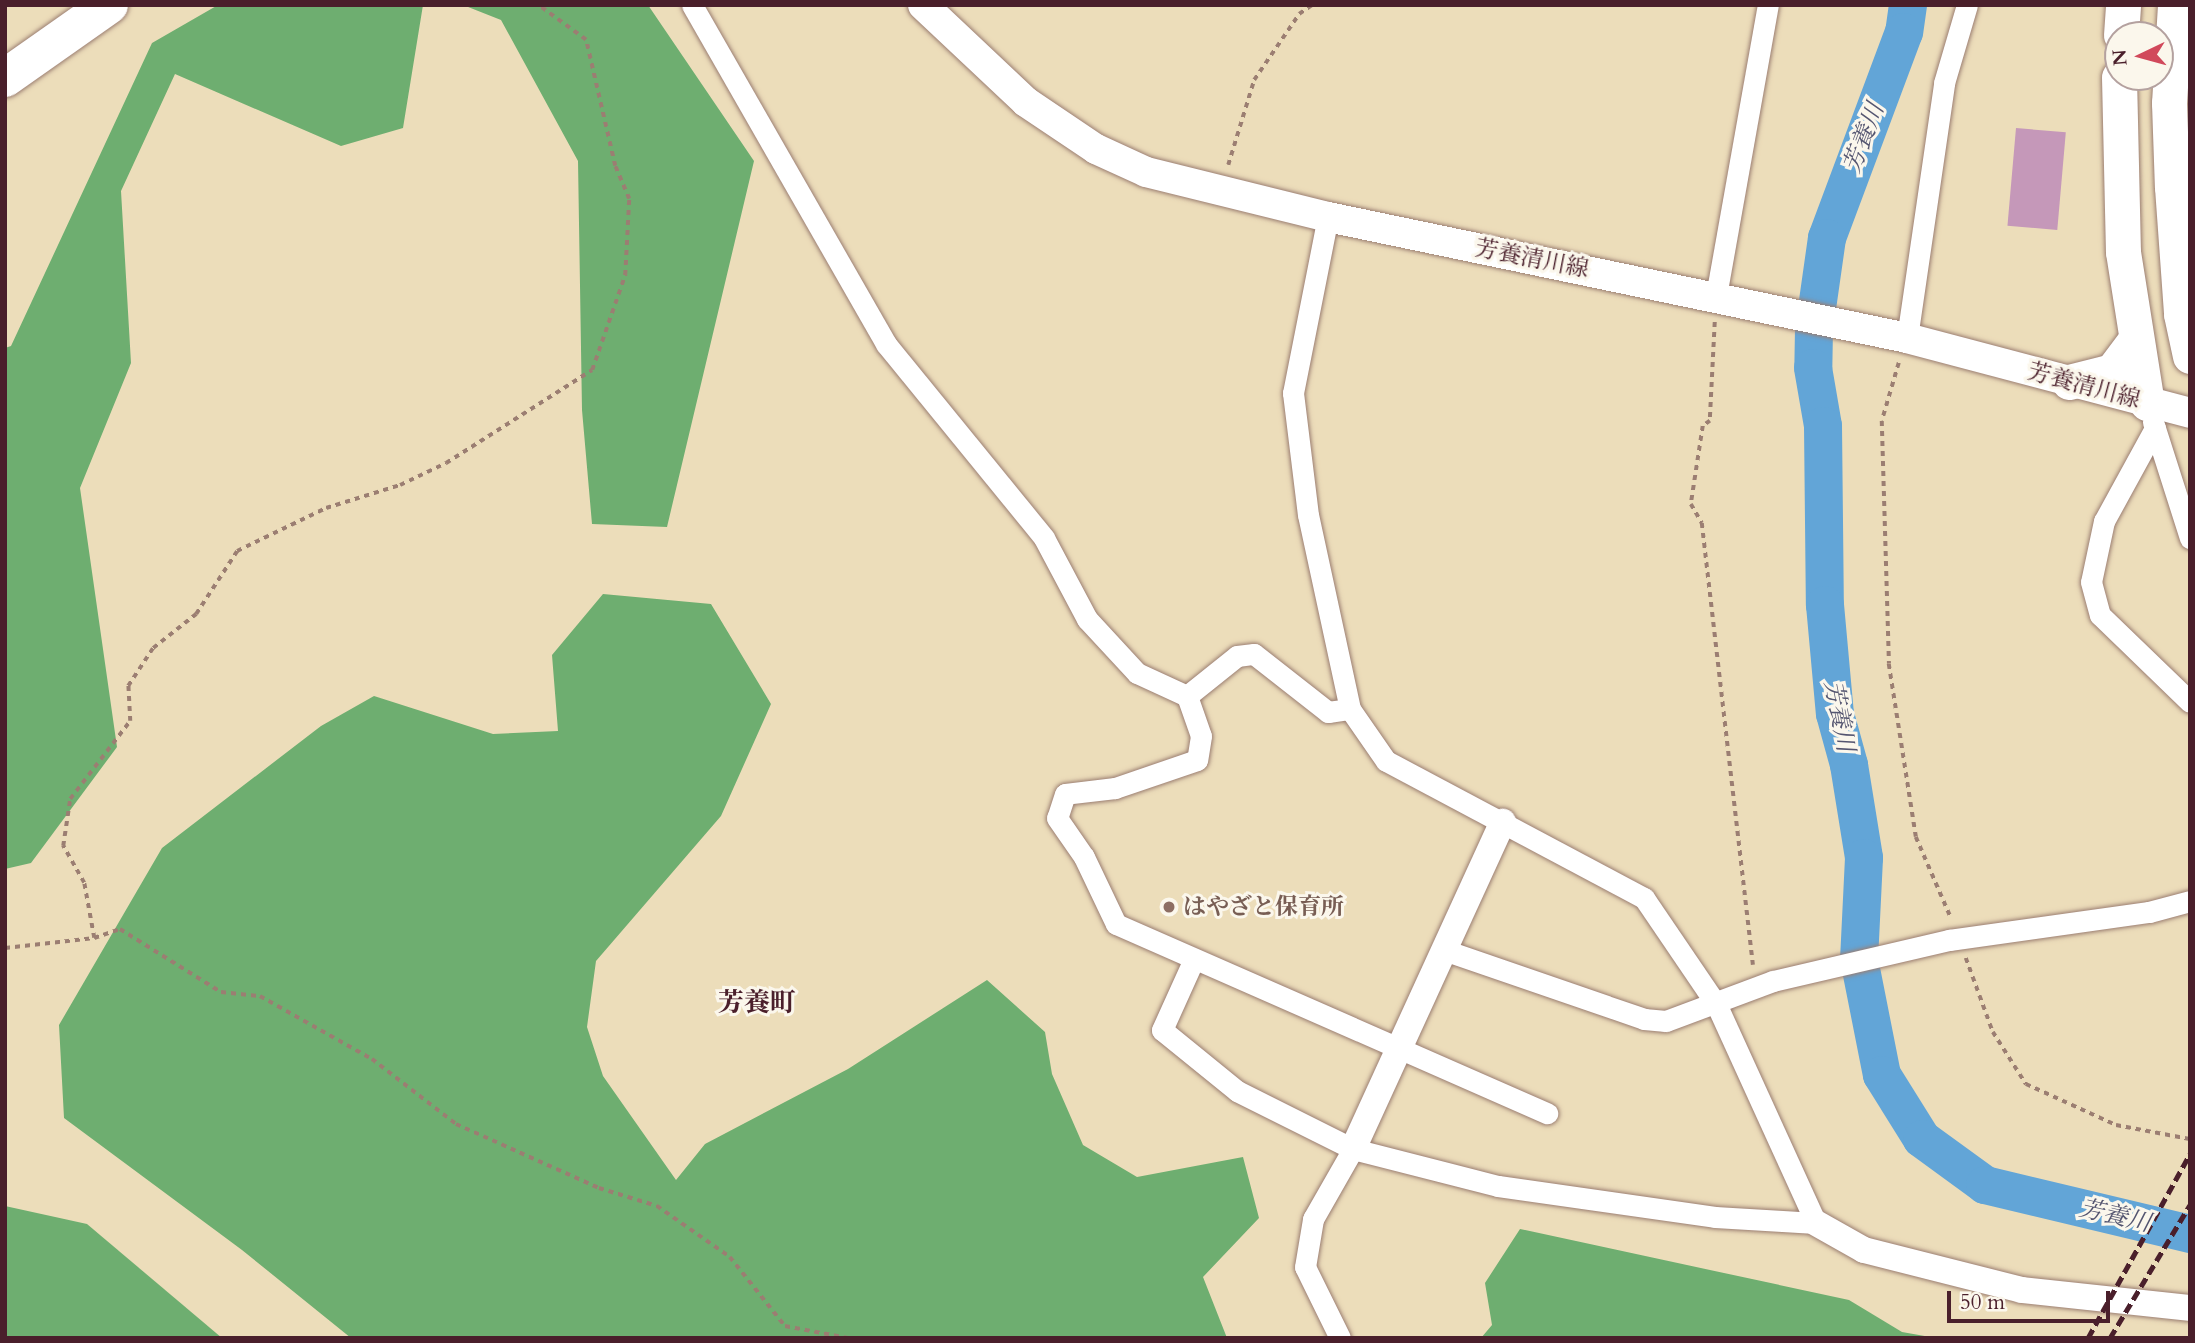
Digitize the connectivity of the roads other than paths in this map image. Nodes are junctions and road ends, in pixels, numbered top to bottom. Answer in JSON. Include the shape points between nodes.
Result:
{"nodes":[{"id":1,"x":108,"y":5,"type":"edge"},
{"id":2,"x":692,"y":5,"type":"edge"},
{"id":3,"x":923,"y":5,"type":"edge"},
{"id":4,"x":1768,"y":5,"type":"edge"},
{"id":5,"x":1967,"y":5,"type":"edge"},
{"id":6,"x":2175,"y":5,"type":"edge"},
{"id":7,"x":5,"y":68,"type":"edge"},
{"id":8,"x":5,"y":78,"type":"edge"},
{"id":9,"x":2119,"y":91,"type":"edge"},
{"id":10,"x":1328,"y":217,"type":"junction"},
{"id":11,"x":1726,"y":298,"type":"junction"},
{"id":12,"x":1899,"y":336,"type":"junction"},
{"id":13,"x":2136,"y":340,"type":"junction"},
{"id":14,"x":2190,"y":356,"type":"edge"},
{"id":15,"x":2069,"y":382,"type":"junction"},
{"id":16,"x":2190,"y":413,"type":"edge"},
{"id":17,"x":2151,"y":416,"type":"junction"},
{"id":18,"x":2189,"y":536,"type":"edge"},
{"id":19,"x":1187,"y":696,"type":"junction"},
{"id":20,"x":2190,"y":702,"type":"edge"},
{"id":21,"x":1350,"y":709,"type":"junction"},
{"id":22,"x":1503,"y":822,"type":"junction"},
{"id":23,"x":2190,"y":901,"type":"edge"},
{"id":24,"x":1444,"y":950,"type":"junction"},
{"id":25,"x":1194,"y":959,"type":"junction"},
{"id":26,"x":1716,"y":1004,"type":"junction"},
{"id":27,"x":1398,"y":1050,"type":"junction"},
{"id":28,"x":1547,"y":1113,"type":"dead end"},
{"id":29,"x":1353,"y":1149,"type":"junction"},
{"id":30,"x":1816,"y":1223,"type":"junction"},
{"id":31,"x":2190,"y":1308,"type":"edge"},
{"id":32,"x":1340,"y":1338,"type":"edge"}],
"edges":[{"from":1,"to":7,"type":"highway"},
{"from":1,"to":8,"type":"highway"},
{"from":2,"to":19,"type":"street","via":[[886,344],[1044,538],[1087,619],[1137,673]]},
{"from":3,"to":10,"type":"main road","name":"芳養清川線","via":[[1026,102],[1096,149],[1146,172]]},
{"from":4,"to":11,"type":"street"},
{"from":5,"to":12,"type":"street","via":[[1944,83]]},
{"from":6,"to":14,"type":"highway","via":[[2169,103],[2172,187],[2181,314]]},
{"from":9,"to":13,"type":"highway","via":[[2122,239]]},
{"from":10,"to":11,"type":"main road","name":"芳養清川線"},
{"from":10,"to":21,"type":"street","via":[[1293,393],[1308,515]]},
{"from":11,"to":12,"type":"main road","name":"芳養清川線"},
{"from":12,"to":15,"type":"main road","name":"芳養清川線"},
{"from":13,"to":15,"type":"highway","via":[[2112,371]]},
{"from":13,"to":17,"type":"highway"},
{"from":15,"to":17,"type":"main road","name":"芳養清川線"},
{"from":16,"to":17,"type":"main road","name":"芳養清川線"},
{"from":17,"to":18,"type":"street"},
{"from":17,"to":20,"type":"street","via":[[2104,521],[2091,582],[2100,615]]},
{"from":19,"to":21,"type":"street","via":[[1237,656],[1254,654],[1328,712]]},
{"from":19,"to":25,"type":"street","via":[[1201,736],[1197,760],[1115,788],[1065,794],[1057,818],[1084,857],[1116,924]]},
{"from":21,"to":22,"type":"street","via":[[1386,761]]},
{"from":22,"to":24,"type":"street"},
{"from":22,"to":26,"type":"street","via":[[1644,898]]},
{"from":23,"to":26,"type":"street","via":[[2150,912],[1954,940],[1765,984]]},
{"from":24,"to":26,"type":"street","via":[[1644,1019],[1666,1021]]},
{"from":24,"to":27,"type":"street"},
{"from":25,"to":27,"type":"street"},
{"from":25,"to":29,"type":"street","via":[[1162,1030],[1237,1091]]},
{"from":26,"to":30,"type":"street"},
{"from":27,"to":28,"type":"street"},
{"from":27,"to":29,"type":"street"},
{"from":29,"to":30,"type":"street","via":[[1498,1186],[1715,1217]]},
{"from":29,"to":32,"type":"street","via":[[1313,1219],[1305,1267]]},
{"from":30,"to":31,"type":"street","via":[[1864,1250],[2022,1290]]}]}
